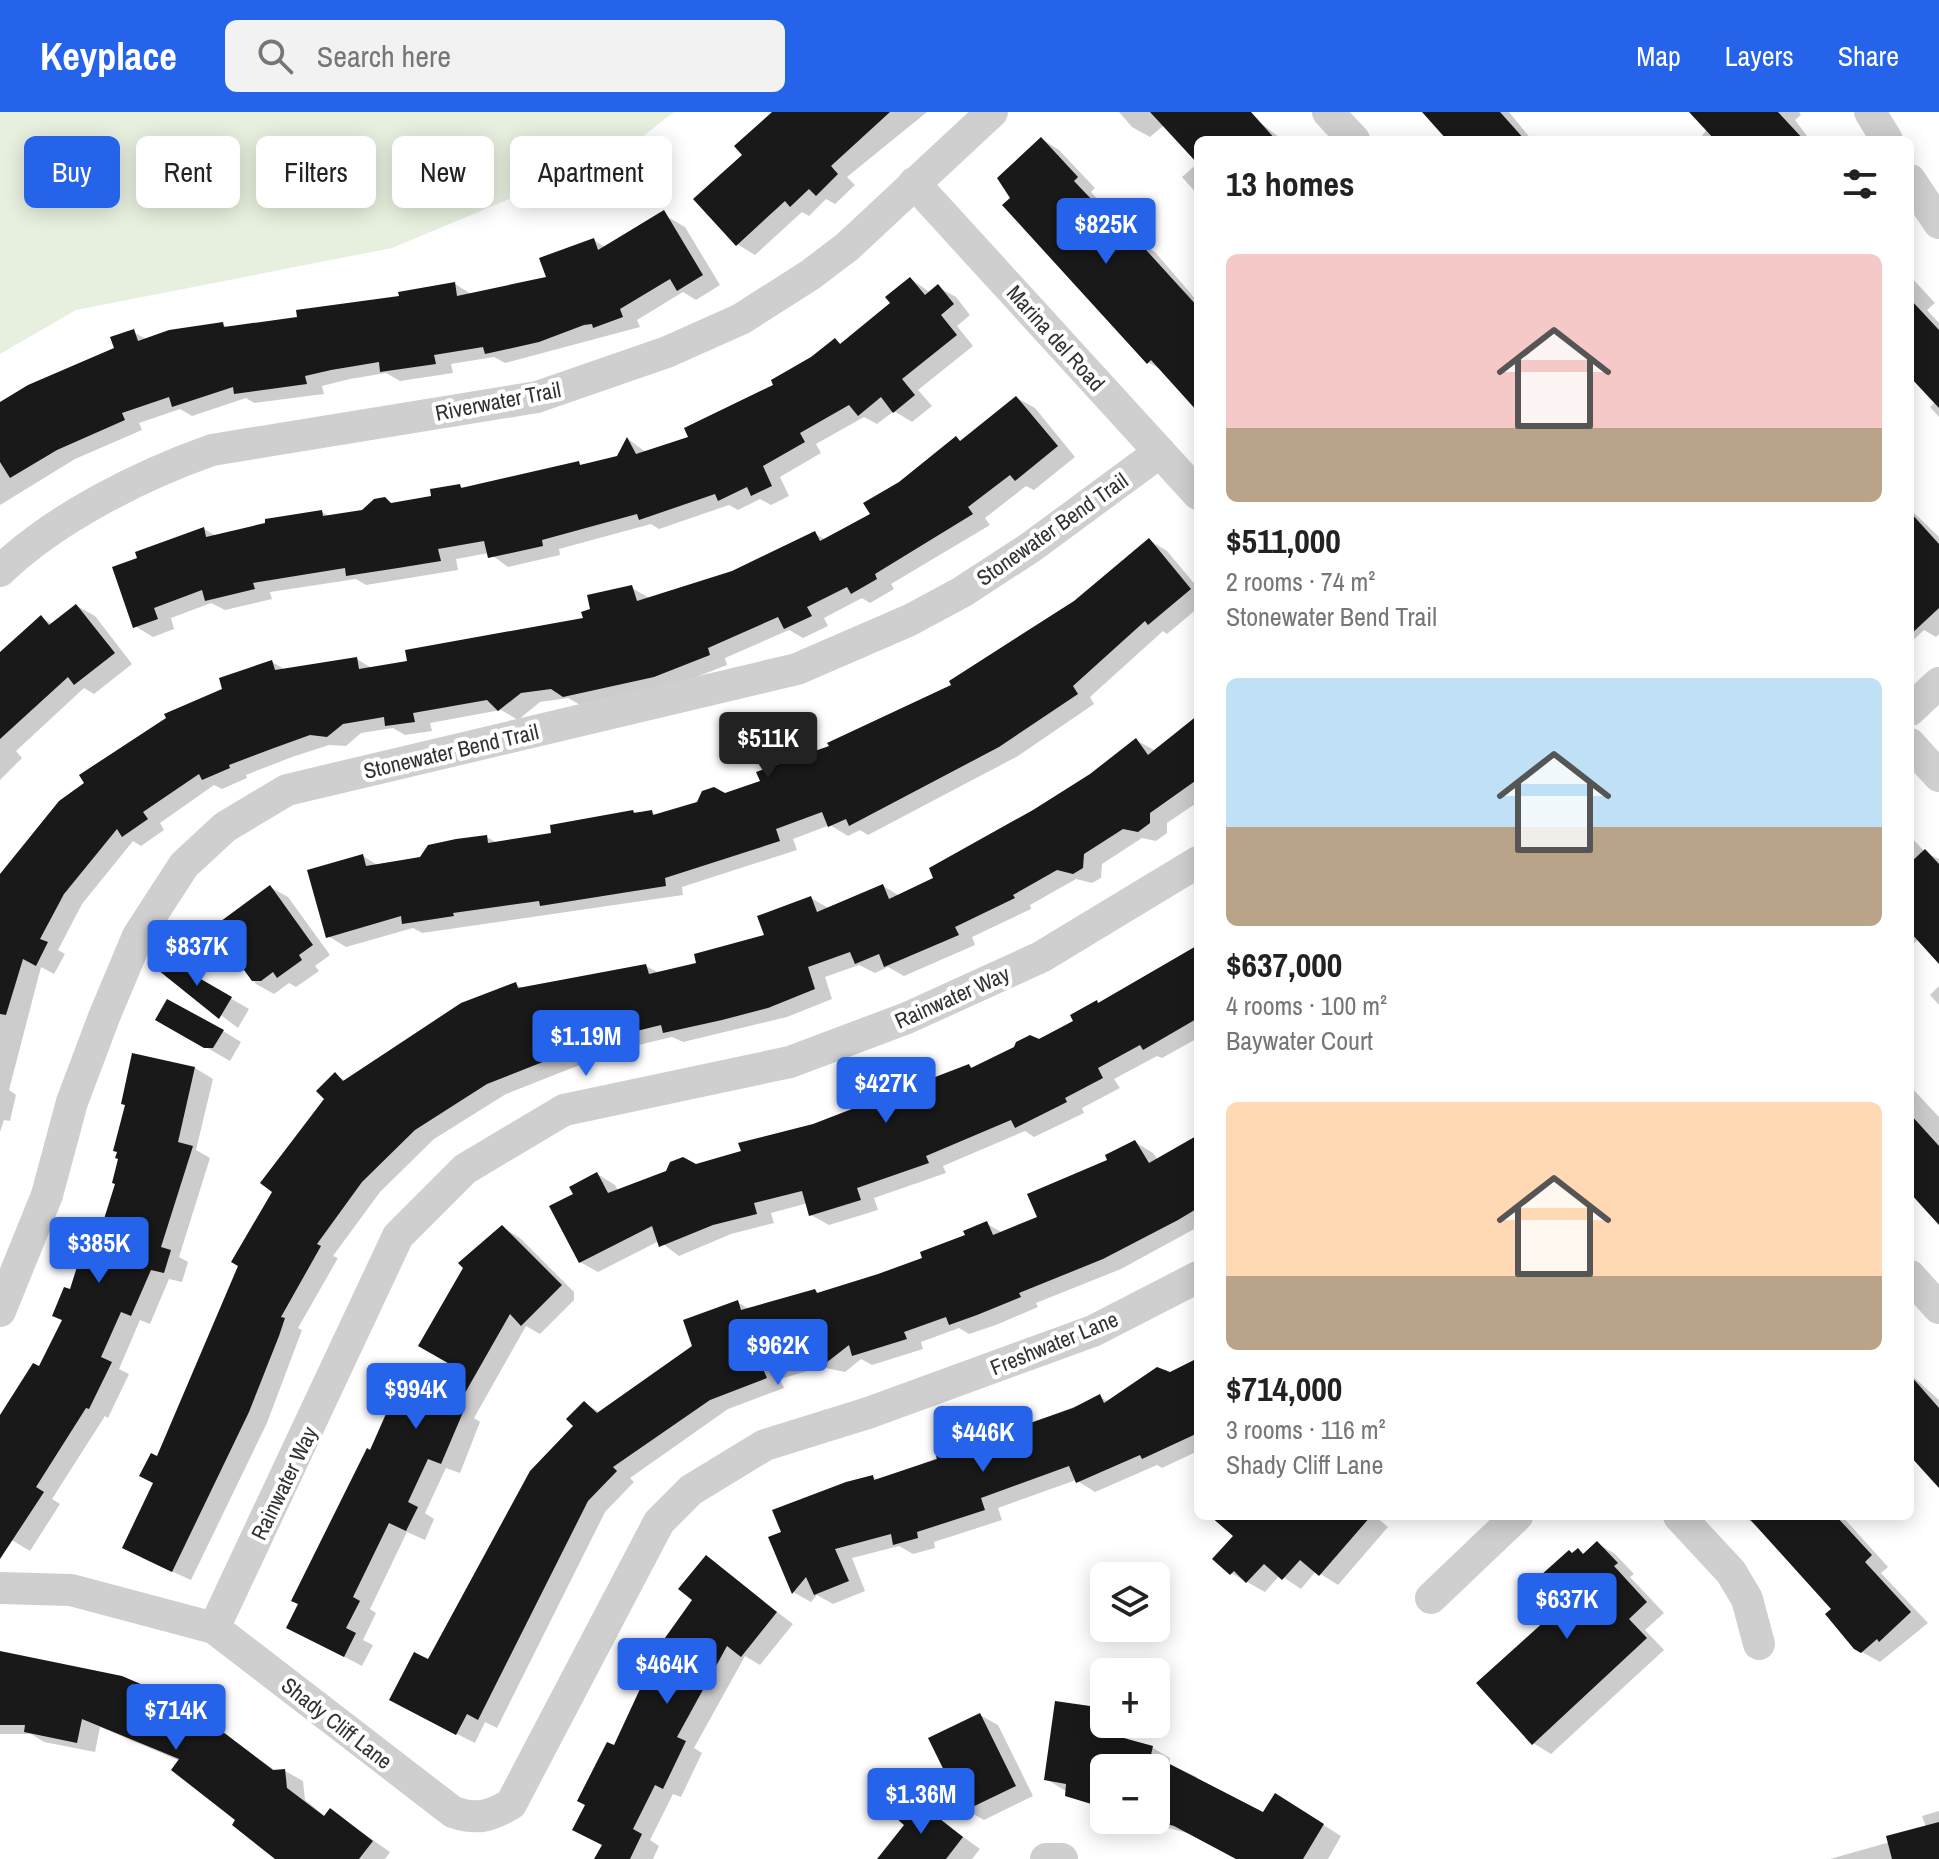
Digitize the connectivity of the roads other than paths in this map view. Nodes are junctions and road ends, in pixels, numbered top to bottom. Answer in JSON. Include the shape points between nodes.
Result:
{"nodes":[{"id":1,"x":992,"y":112,"type":"edge"},
{"id":2,"x":1328,"y":112,"type":"edge"},
{"id":3,"x":1870,"y":112,"type":"edge"},
{"id":4,"x":1350,"y":136,"type":"edge"},
{"id":5,"x":1885,"y":136,"type":"edge"},
{"id":6,"x":914,"y":183,"type":"junction"},
{"id":7,"x":1914,"y":186,"type":"edge"},
{"id":8,"x":1939,"y":223,"type":"edge"},
{"id":9,"x":1160,"y":452,"type":"junction"},
{"id":10,"x":1194,"y":490,"type":"edge"},
{"id":11,"x":0,"y":571,"type":"edge"},
{"id":12,"x":1939,"y":683,"type":"edge"},
{"id":13,"x":1914,"y":706,"type":"edge"},
{"id":14,"x":1914,"y":748,"type":"edge"},
{"id":15,"x":1939,"y":776,"type":"edge"},
{"id":16,"x":1194,"y":864,"type":"edge"},
{"id":17,"x":1194,"y":1279,"type":"edge"},
{"id":18,"x":1914,"y":1280,"type":"edge"},
{"id":19,"x":1939,"y":1308,"type":"edge"},
{"id":20,"x":0,"y":1311,"type":"edge"},
{"id":21,"x":1513,"y":1520,"type":"edge"},
{"id":22,"x":1683,"y":1520,"type":"edge"},
{"id":23,"x":0,"y":1588,"type":"edge"},
{"id":24,"x":1431,"y":1598,"type":"dead end"},
{"id":25,"x":214,"y":1628,"type":"junction"},
{"id":26,"x":1759,"y":1644,"type":"dead end"},
{"id":27,"x":489,"y":1817,"type":"joint"},
{"id":28,"x":1046,"y":1859,"type":"edge"},
{"id":29,"x":1062,"y":1859,"type":"edge"}],
"edges":[{"from":1,"to":6,"type":"street","name":"Riverwater Trail"},
{"from":2,"to":4,"type":"street"},
{"from":3,"to":5,"type":"street"},
{"from":6,"to":9,"type":"street","name":"Marina del Road"},
{"from":6,"to":11,"type":"street","name":"Riverwater Trail","via":[[847,247],[779,297],[667,352],[537,397],[212,450],[165,466],[92,507],[17,554]]},
{"from":7,"to":8,"type":"street"},
{"from":9,"to":10,"type":"street","name":"Marina del Road"},
{"from":9,"to":20,"type":"street","name":"Stonewater Bend Trail","via":[[962,592],[797,669],[287,790],[225,827],[184,865],[138,936],[72,1102],[47,1195]]},
{"from":12,"to":13,"type":"street"},
{"from":14,"to":15,"type":"street"},
{"from":16,"to":25,"type":"street","name":"Rainwater Way","via":[[1041,957],[907,1018],[790,1062],[564,1110],[465,1169],[398,1236]]},
{"from":17,"to":27,"type":"street","name":"Freshwater Lane","via":[[1093,1331],[765,1445],[691,1490],[659,1522],[511,1804]]},
{"from":18,"to":19,"type":"street"},
{"from":21,"to":24,"type":"street"},
{"from":22,"to":26,"type":"street","via":[[1731,1572],[1747,1599]]},
{"from":23,"to":25,"type":"street","name":"Shady Cliff Lane","via":[[71,1590]]},
{"from":25,"to":27,"type":"street","name":"Shady Cliff Lane","via":[[453,1812]]},
{"from":28,"to":29,"type":"street"}]}
